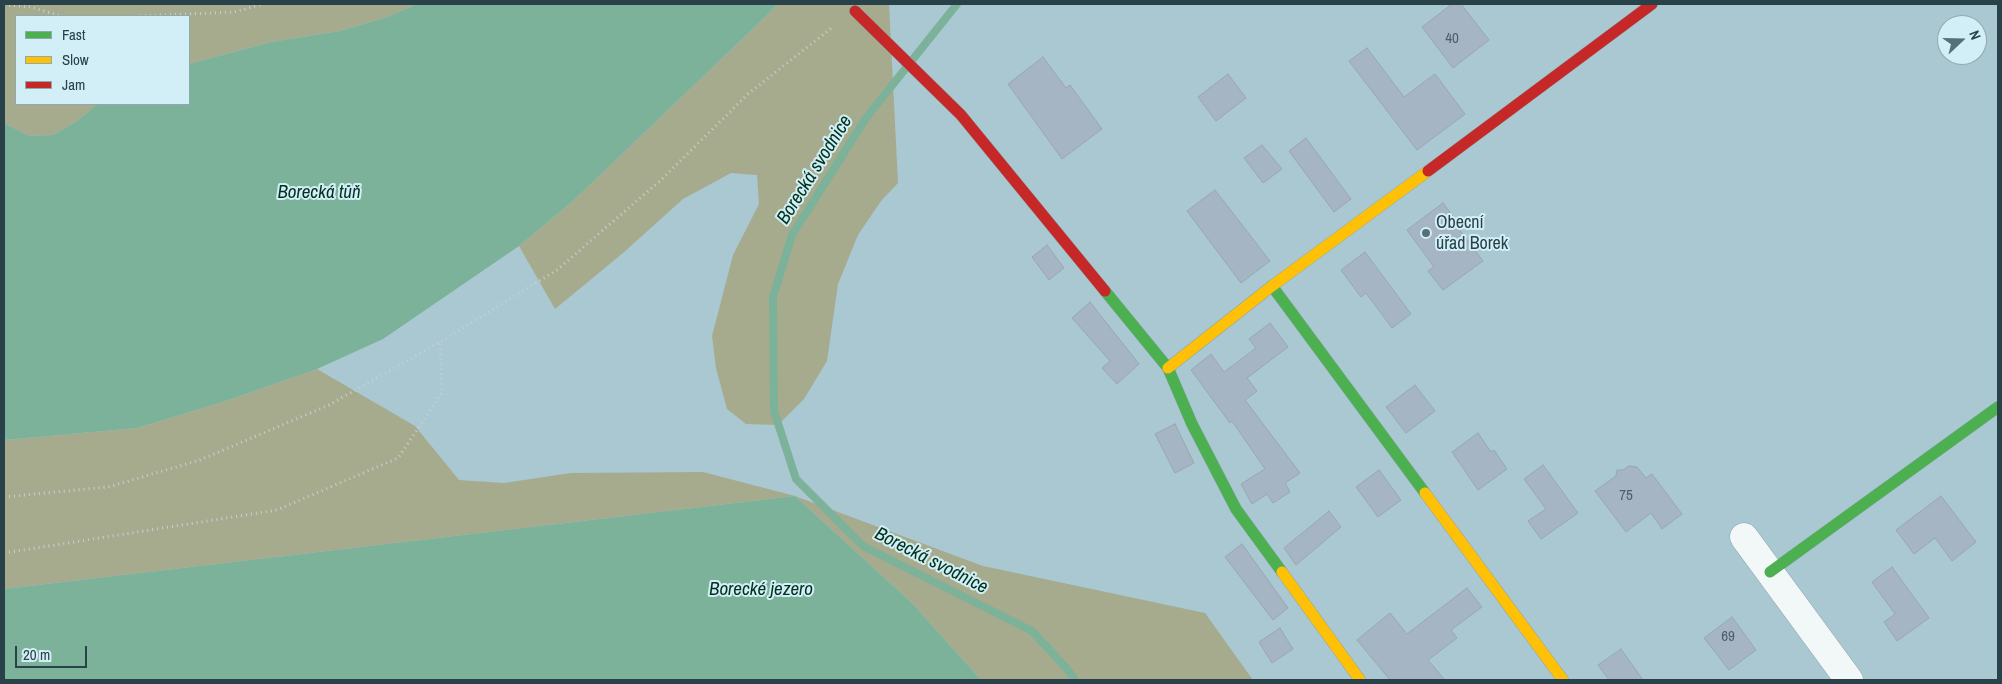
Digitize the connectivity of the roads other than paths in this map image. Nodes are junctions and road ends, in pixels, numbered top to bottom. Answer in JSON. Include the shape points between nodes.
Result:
{"nodes":[{"id":1,"x":1652,"y":4,"type":"edge"},
{"id":2,"x":855,"y":11,"type":"road end"},
{"id":3,"x":1272,"y":286,"type":"junction"},
{"id":4,"x":1168,"y":368,"type":"junction"},
{"id":5,"x":1998,"y":407,"type":"edge"},
{"id":6,"x":1744,"y":536,"type":"dead end"},
{"id":7,"x":1770,"y":572,"type":"junction"},
{"id":8,"x":1360,"y":680,"type":"edge"},
{"id":9,"x":1563,"y":680,"type":"edge"},
{"id":10,"x":1849,"y":680,"type":"edge"}],
"edges":[{"from":1,"to":3,"type":"street"},
{"from":2,"to":4,"type":"street","via":[[961,115]]},
{"from":3,"to":4,"type":"street"},
{"from":3,"to":9,"type":"street"},
{"from":4,"to":8,"type":"street","via":[[1192,424],[1236,509]]},
{"from":5,"to":7,"type":"street"},
{"from":6,"to":7,"type":"street"},
{"from":7,"to":10,"type":"street"}]}
